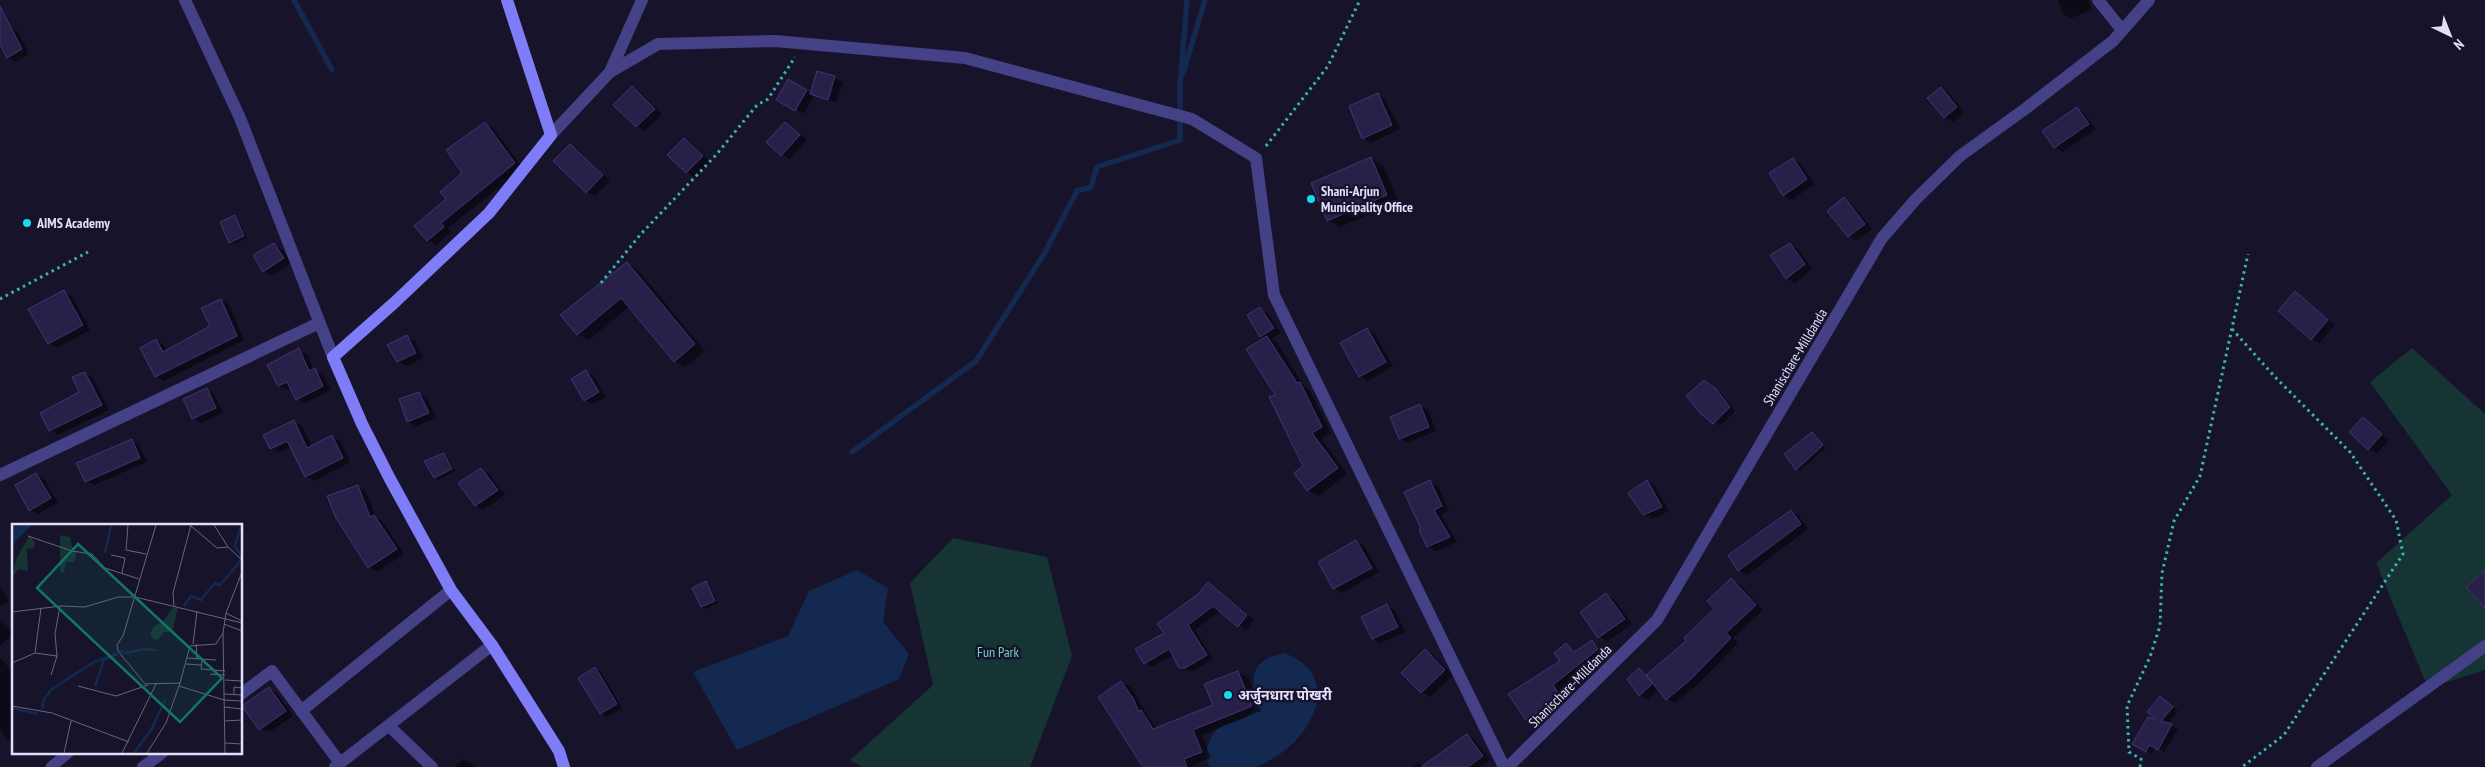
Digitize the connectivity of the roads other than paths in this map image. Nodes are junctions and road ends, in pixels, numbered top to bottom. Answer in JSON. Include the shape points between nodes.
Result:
{"nodes":[{"id":1,"x":185,"y":0,"type":"edge"},
{"id":2,"x":507,"y":0,"type":"edge"},
{"id":3,"x":642,"y":0,"type":"edge"},
{"id":4,"x":2098,"y":0,"type":"edge"},
{"id":5,"x":2149,"y":0,"type":"edge"},
{"id":6,"x":2122,"y":30,"type":"junction"},
{"id":7,"x":610,"y":72,"type":"junction"},
{"id":8,"x":551,"y":135,"type":"junction"},
{"id":9,"x":318,"y":324,"type":"junction"},
{"id":10,"x":333,"y":357,"type":"junction"},
{"id":11,"x":0,"y":475,"type":"edge"},
{"id":12,"x":451,"y":590,"type":"junction"},
{"id":13,"x":492,"y":645,"type":"junction"},
{"id":14,"x":2485,"y":646,"type":"edge"},
{"id":15,"x":242,"y":693,"type":"edge"},
{"id":16,"x":302,"y":711,"type":"junction"},
{"id":17,"x":388,"y":726,"type":"junction"},
{"id":18,"x":67,"y":754,"type":"edge"},
{"id":19,"x":161,"y":754,"type":"edge"},
{"id":20,"x":338,"y":765,"type":"edge"},
{"id":21,"x":51,"y":767,"type":"edge"},
{"id":22,"x":143,"y":767,"type":"edge"},
{"id":23,"x":432,"y":767,"type":"edge"},
{"id":24,"x":564,"y":767,"type":"edge"},
{"id":25,"x":1504,"y":767,"type":"edge"},
{"id":26,"x":1508,"y":767,"type":"edge"},
{"id":27,"x":2317,"y":767,"type":"edge"}],
"edges":[{"from":1,"to":9,"type":"street","via":[[240,118]]},
{"from":2,"to":8,"type":"street"},
{"from":3,"to":7,"type":"street"},
{"from":4,"to":6,"type":"street"},
{"from":5,"to":6,"type":"street","name":"Shanischare-Milldanda"},
{"from":6,"to":26,"type":"street","name":"Shanischare-Milldanda","via":[[2113,41],[1960,156],[1882,238],[1657,620]]},
{"from":7,"to":8,"type":"street"},
{"from":7,"to":25,"type":"street","via":[[658,44],[775,41],[965,58],[1192,119],[1256,158],[1274,295]]},
{"from":8,"to":10,"type":"street","via":[[489,213]]},
{"from":9,"to":10,"type":"street"},
{"from":9,"to":11,"type":"street"},
{"from":10,"to":12,"type":"street","via":[[390,479]]},
{"from":12,"to":13,"type":"street"},
{"from":12,"to":16,"type":"street"},
{"from":13,"to":17,"type":"street"},
{"from":13,"to":24,"type":"street","via":[[559,750]]},
{"from":14,"to":27,"type":"street"},
{"from":15,"to":16,"type":"street","via":[[272,671]]},
{"from":16,"to":20,"type":"street"},
{"from":17,"to":20,"type":"street"},
{"from":17,"to":23,"type":"street"},
{"from":18,"to":21,"type":"lane"},
{"from":19,"to":22,"type":"street"}]}
